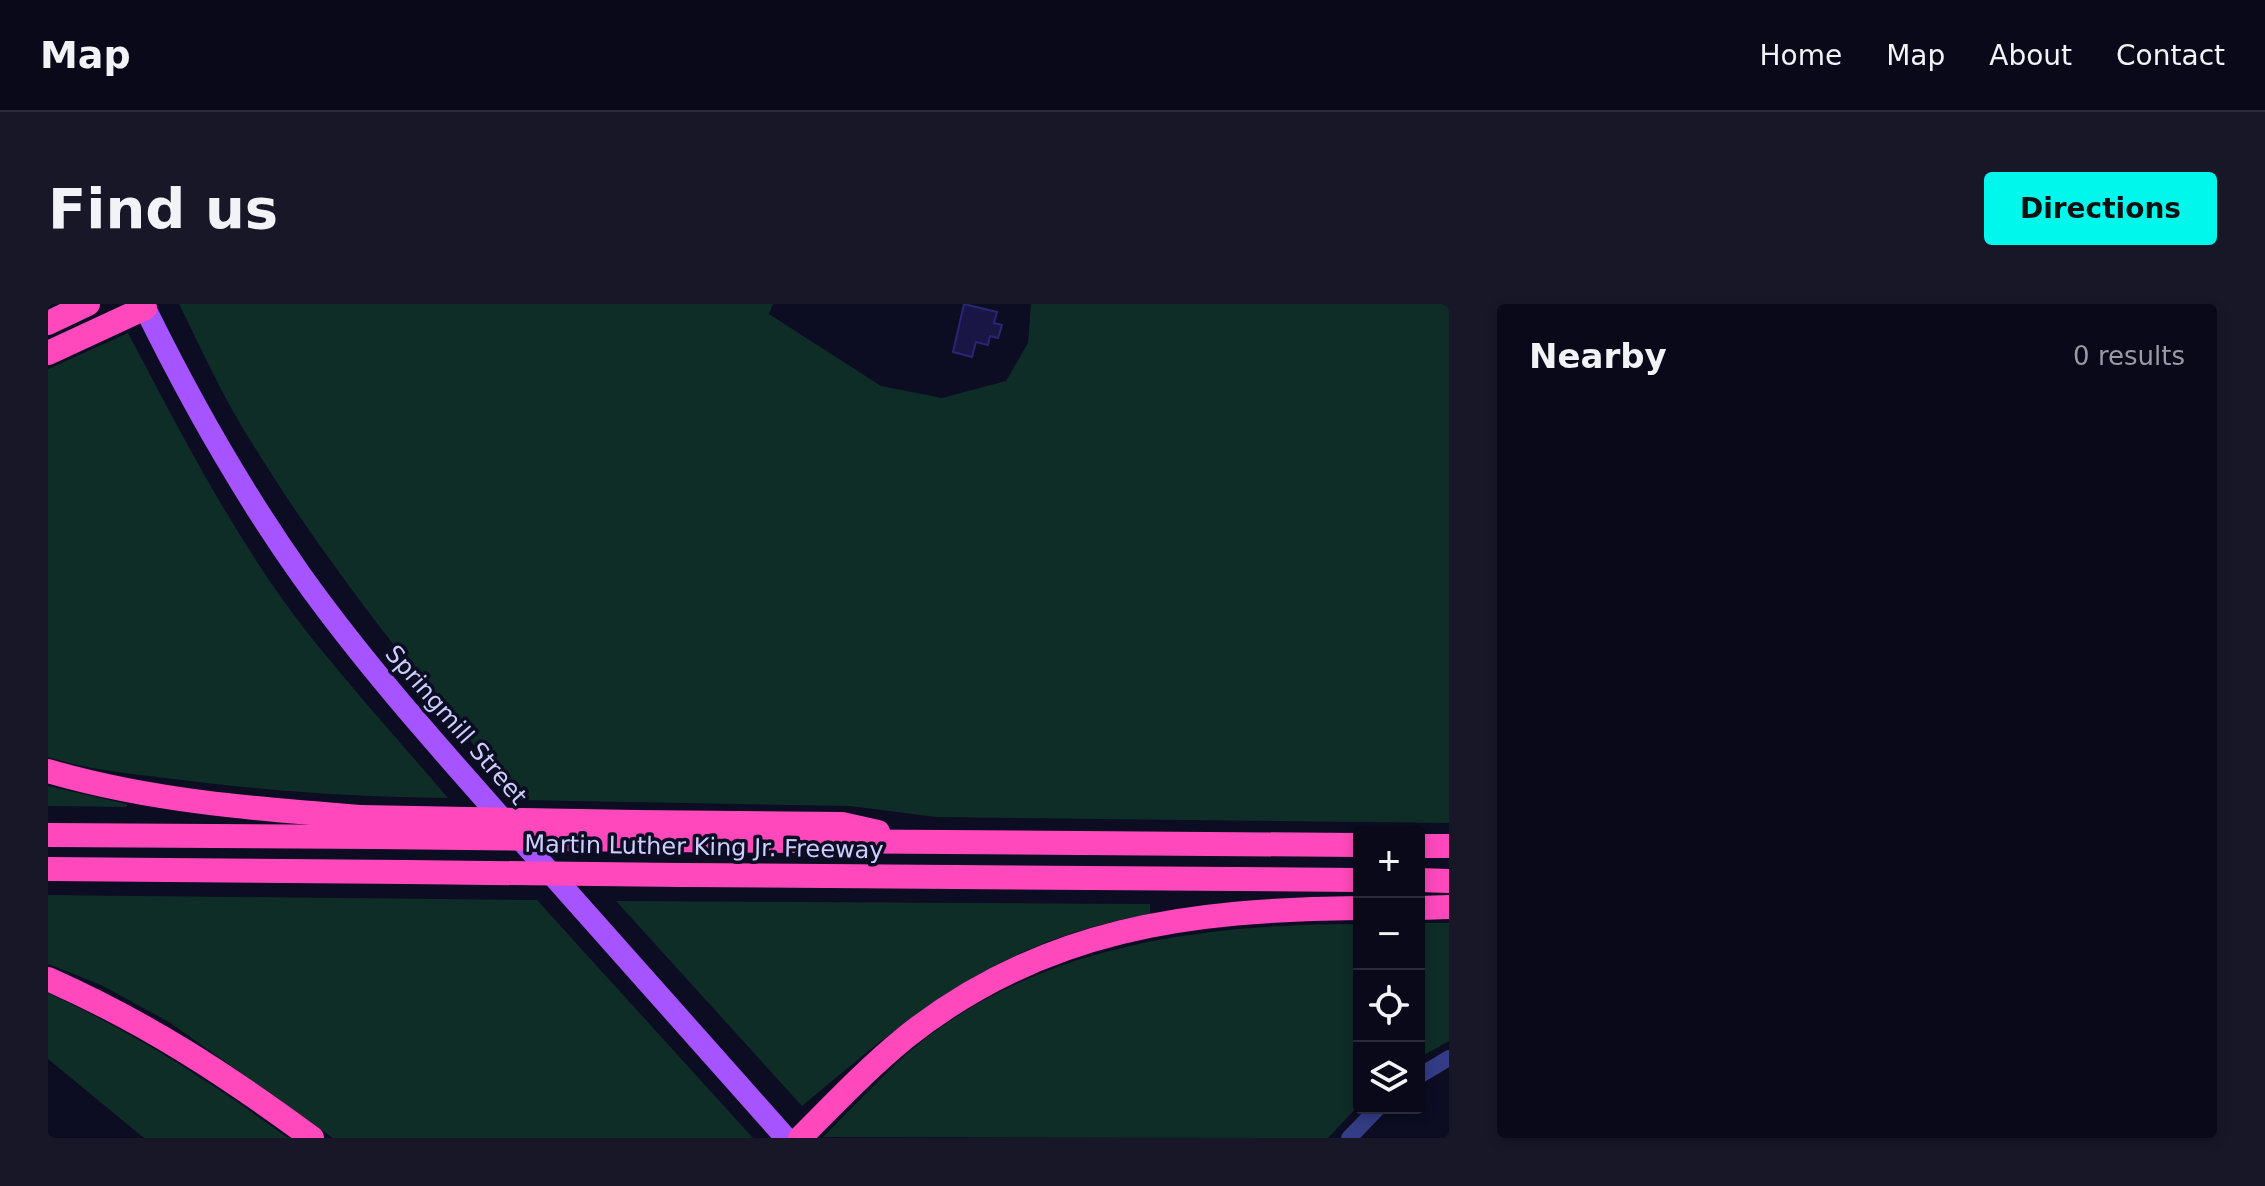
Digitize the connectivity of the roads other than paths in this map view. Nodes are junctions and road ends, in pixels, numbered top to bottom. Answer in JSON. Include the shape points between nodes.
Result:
{"nodes":[{"id":1,"x":88,"y":304,"type":"edge"},
{"id":2,"x":144,"y":306,"type":"edge"},
{"id":3,"x":48,"y":323,"type":"edge"},
{"id":4,"x":48,"y":353,"type":"edge"},
{"id":5,"x":48,"y":771,"type":"edge"},
{"id":6,"x":645,"y":831,"type":"junction"},
{"id":7,"x":48,"y":835,"type":"edge"},
{"id":8,"x":1353,"y":845,"type":"edge"},
{"id":9,"x":1425,"y":846,"type":"edge"},
{"id":10,"x":1449,"y":846,"type":"edge"},
{"id":11,"x":48,"y":869,"type":"edge"},
{"id":12,"x":1353,"y":880,"type":"edge"},
{"id":13,"x":1425,"y":880,"type":"edge"},
{"id":14,"x":1449,"y":881,"type":"edge"},
{"id":15,"x":1449,"y":907,"type":"edge"},
{"id":16,"x":1353,"y":908,"type":"edge"},
{"id":17,"x":1425,"y":908,"type":"edge"},
{"id":18,"x":48,"y":979,"type":"edge"},
{"id":19,"x":1449,"y":1058,"type":"edge"},
{"id":20,"x":1425,"y":1072,"type":"edge"},
{"id":21,"x":1372,"y":1114,"type":"edge"},
{"id":22,"x":312,"y":1138,"type":"edge"},
{"id":23,"x":786,"y":1138,"type":"edge"},
{"id":24,"x":800,"y":1138,"type":"edge"},
{"id":25,"x":1349,"y":1138,"type":"edge"}],
"edges":[{"from":1,"to":3,"type":"highway"},
{"from":2,"to":4,"type":"highway"},
{"from":2,"to":23,"type":"main road","name":"Springmill Street","via":[[247,493],[354,646]]},
{"from":5,"to":6,"type":"highway","bridge":true,"via":[[185,800],[361,817]]},
{"from":6,"to":7,"type":"highway","name":"Martin Luther King Jr. Freeway","bridge":true,"via":[[375,837]]},
{"from":6,"to":8,"type":"highway","name":"Martin Luther King Jr. Freeway","via":[[923,842]]},
{"from":9,"to":10,"type":"highway"},
{"from":11,"to":12,"type":"highway","name":"Martin Luther King Jr. Freeway","bridge":true},
{"from":13,"to":14,"type":"highway"},
{"from":15,"to":17,"type":"highway"},
{"from":16,"to":24,"type":"highway","via":[[1153,923],[1023,965],[944,1009],[905,1038]]},
{"from":18,"to":22,"type":"highway","via":[[215,1067]]},
{"from":19,"to":20,"type":"street"},
{"from":21,"to":25,"type":"street"}]}
